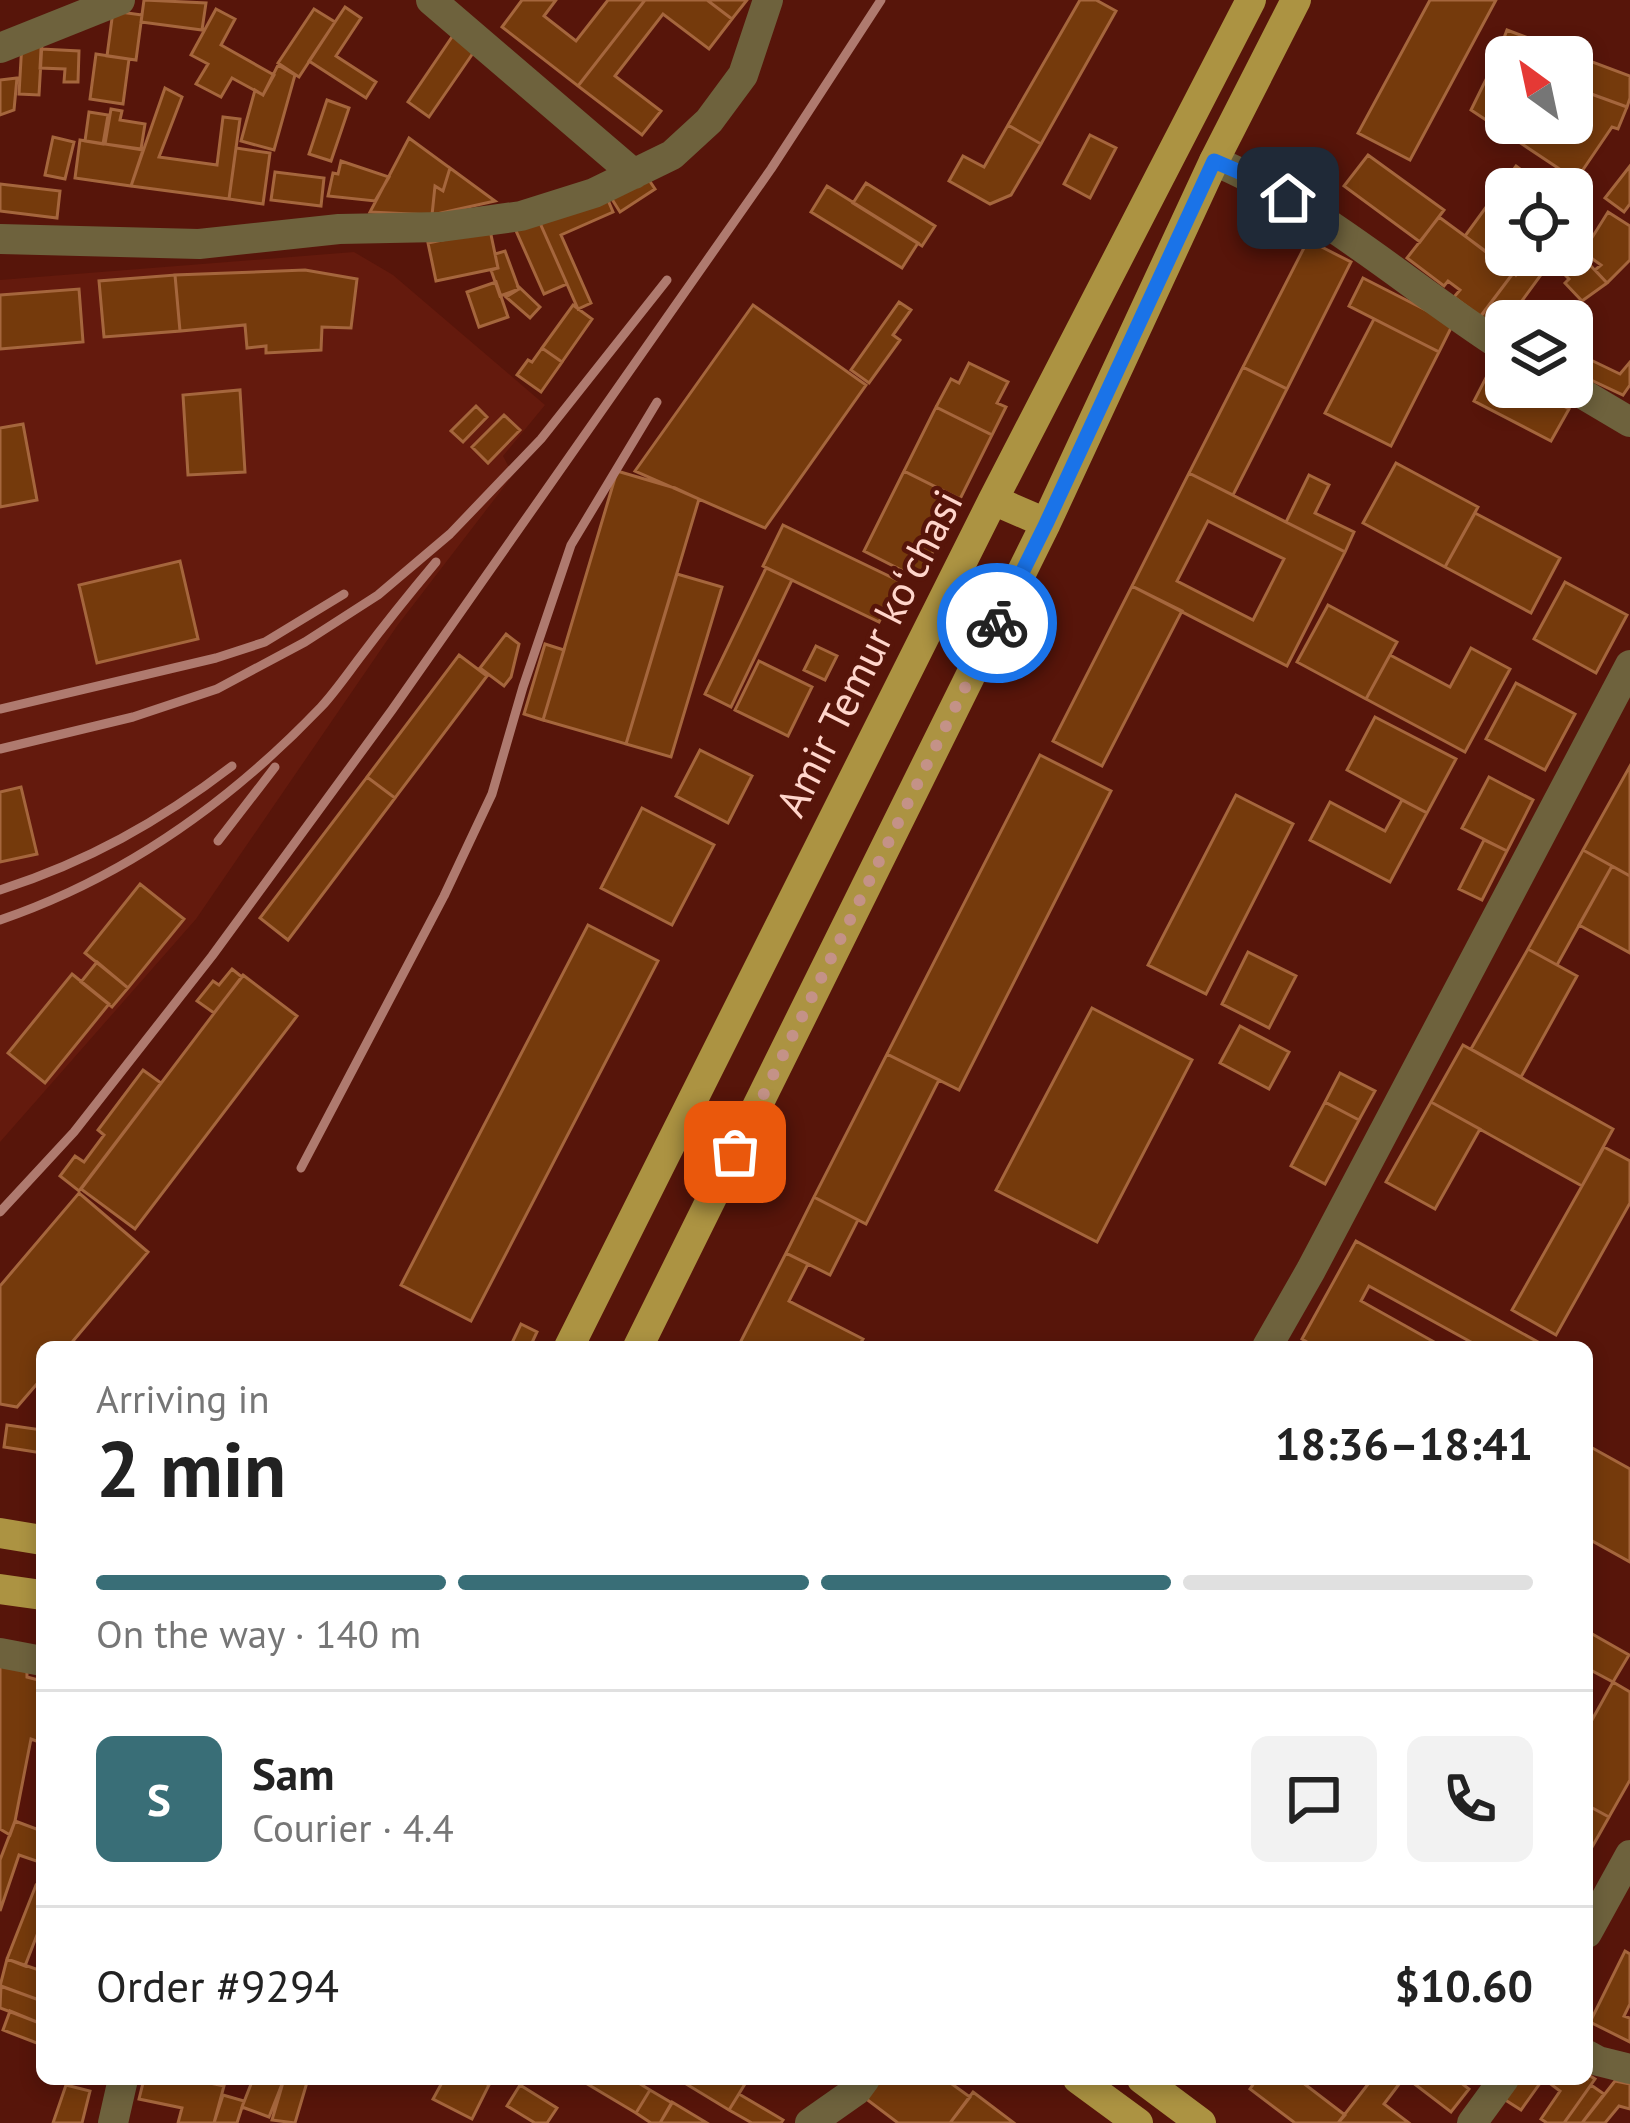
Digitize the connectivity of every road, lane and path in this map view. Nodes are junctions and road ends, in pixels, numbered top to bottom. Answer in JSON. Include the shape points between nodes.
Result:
{"nodes":[{"id":1,"x":120,"y":0,"type":"edge"},
{"id":2,"x":430,"y":0,"type":"edge"},
{"id":3,"x":768,"y":0,"type":"edge"},
{"id":4,"x":1251,"y":0,"type":"edge"},
{"id":5,"x":1296,"y":0,"type":"edge"},
{"id":6,"x":0,"y":48,"type":"edge"},
{"id":7,"x":1214,"y":161,"type":"junction"},
{"id":8,"x":634,"y":174,"type":"junction"},
{"id":9,"x":0,"y":239,"type":"edge"},
{"id":10,"x":1485,"y":335,"type":"edge"},
{"id":11,"x":1593,"y":400,"type":"edge"},
{"id":12,"x":1630,"y":422,"type":"edge"},
{"id":13,"x":993,"y":500,"type":"junction"},
{"id":14,"x":1046,"y":524,"type":"junction"},
{"id":15,"x":1630,"y":665,"type":"edge"},
{"id":16,"x":572,"y":1341,"type":"edge"},
{"id":17,"x":641,"y":1341,"type":"edge"},
{"id":18,"x":1270,"y":1341,"type":"edge"},
{"id":19,"x":0,"y":1533,"type":"edge"},
{"id":20,"x":36,"y":1539,"type":"edge"},
{"id":21,"x":0,"y":1588,"type":"edge"},
{"id":22,"x":36,"y":1594,"type":"edge"},
{"id":23,"x":0,"y":1654,"type":"edge"},
{"id":24,"x":36,"y":1660,"type":"edge"},
{"id":25,"x":1630,"y":1855,"type":"edge"},
{"id":26,"x":1593,"y":1922,"type":"edge"},
{"id":27,"x":1593,"y":2058,"type":"edge"},
{"id":28,"x":1630,"y":2069,"type":"edge"},
{"id":29,"x":122,"y":2085,"type":"edge"},
{"id":30,"x":861,"y":2085,"type":"edge"},
{"id":31,"x":1086,"y":2085,"type":"edge"},
{"id":32,"x":1150,"y":2085,"type":"edge"},
{"id":33,"x":1500,"y":2085,"type":"edge"},
{"id":34,"x":113,"y":2123,"type":"edge"},
{"id":35,"x":810,"y":2123,"type":"edge"},
{"id":36,"x":1138,"y":2123,"type":"edge"},
{"id":37,"x":1201,"y":2123,"type":"edge"},
{"id":38,"x":1472,"y":2123,"type":"edge"}],
"edges":[{"from":1,"to":6,"type":"street"},
{"from":2,"to":8,"type":"street"},
{"from":3,"to":8,"type":"street","via":[[743,75],[709,122],[673,155]]},
{"from":4,"to":13,"type":"main road","name":"Amir Temur koʻchasi"},
{"from":5,"to":7,"type":"main road"},
{"from":7,"to":10,"type":"street","via":[[1288,198]]},
{"from":7,"to":14,"type":"main road"},
{"from":8,"to":9,"type":"street","via":[[520,216],[441,227],[199,244]]},
{"from":11,"to":12,"type":"street"},
{"from":13,"to":14,"type":"main road"},
{"from":13,"to":16,"type":"main road","name":"Amir Temur koʻchasi"},
{"from":14,"to":17,"type":"main road"},
{"from":15,"to":18,"type":"street"},
{"from":19,"to":20,"type":"main road"},
{"from":21,"to":22,"type":"main road"},
{"from":23,"to":24,"type":"street"},
{"from":25,"to":26,"type":"street"},
{"from":27,"to":28,"type":"street"},
{"from":29,"to":34,"type":"street"},
{"from":30,"to":35,"type":"street"},
{"from":31,"to":36,"type":"main road"},
{"from":32,"to":37,"type":"main road"},
{"from":33,"to":38,"type":"street"}]}
